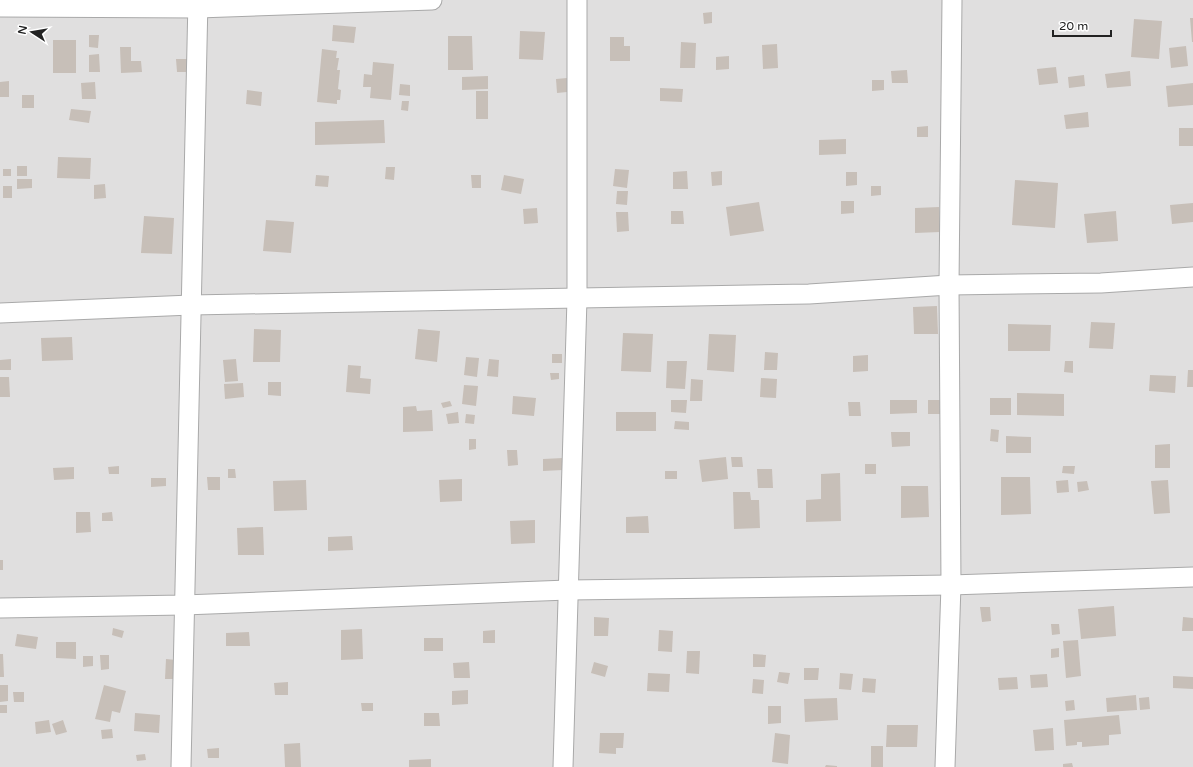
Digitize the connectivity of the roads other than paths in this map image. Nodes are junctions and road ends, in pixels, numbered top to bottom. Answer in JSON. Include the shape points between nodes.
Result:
{"nodes":[{"id":1,"x":432,"y":0,"type":"edge"},
{"id":2,"x":577,"y":0,"type":"edge"},
{"id":3,"x":952,"y":0,"type":"edge"},
{"id":4,"x":198,"y":4,"type":"edge"},
{"id":5,"x":0,"y":7,"type":"edge"},
{"id":6,"x":1193,"y":278,"type":"edge"},
{"id":7,"x":949,"y":285,"type":"junction"},
{"id":8,"x":577,"y":299,"type":"junction"},
{"id":9,"x":190,"y":305,"type":"junction"},
{"id":10,"x":0,"y":313,"type":"edge"},
{"id":11,"x":1193,"y":577,"type":"edge"},
{"id":12,"x":951,"y":585,"type":"junction"},
{"id":13,"x":568,"y":590,"type":"junction"},
{"id":14,"x":184,"y":606,"type":"junction"},
{"id":15,"x":0,"y":608,"type":"edge"},
{"id":16,"x":181,"y":767,"type":"edge"},
{"id":17,"x":563,"y":767,"type":"edge"},
{"id":18,"x":945,"y":767,"type":"edge"}],
"edges":[{"from":1,"to":4,"type":"street"},
{"from":2,"to":8,"type":"street"},
{"from":3,"to":7,"type":"street"},
{"from":4,"to":5,"type":"street"},
{"from":4,"to":9,"type":"street"},
{"from":6,"to":7,"type":"street","via":[[1101,283]]},
{"from":7,"to":8,"type":"street","via":[[809,294]]},
{"from":7,"to":12,"type":"street"},
{"from":8,"to":9,"type":"street"},
{"from":8,"to":13,"type":"street"},
{"from":9,"to":10,"type":"street"},
{"from":9,"to":14,"type":"street"},
{"from":11,"to":12,"type":"street"},
{"from":12,"to":13,"type":"street"},
{"from":12,"to":18,"type":"street"},
{"from":13,"to":14,"type":"street"},
{"from":13,"to":17,"type":"street"},
{"from":14,"to":15,"type":"street"},
{"from":14,"to":16,"type":"street"}]}
